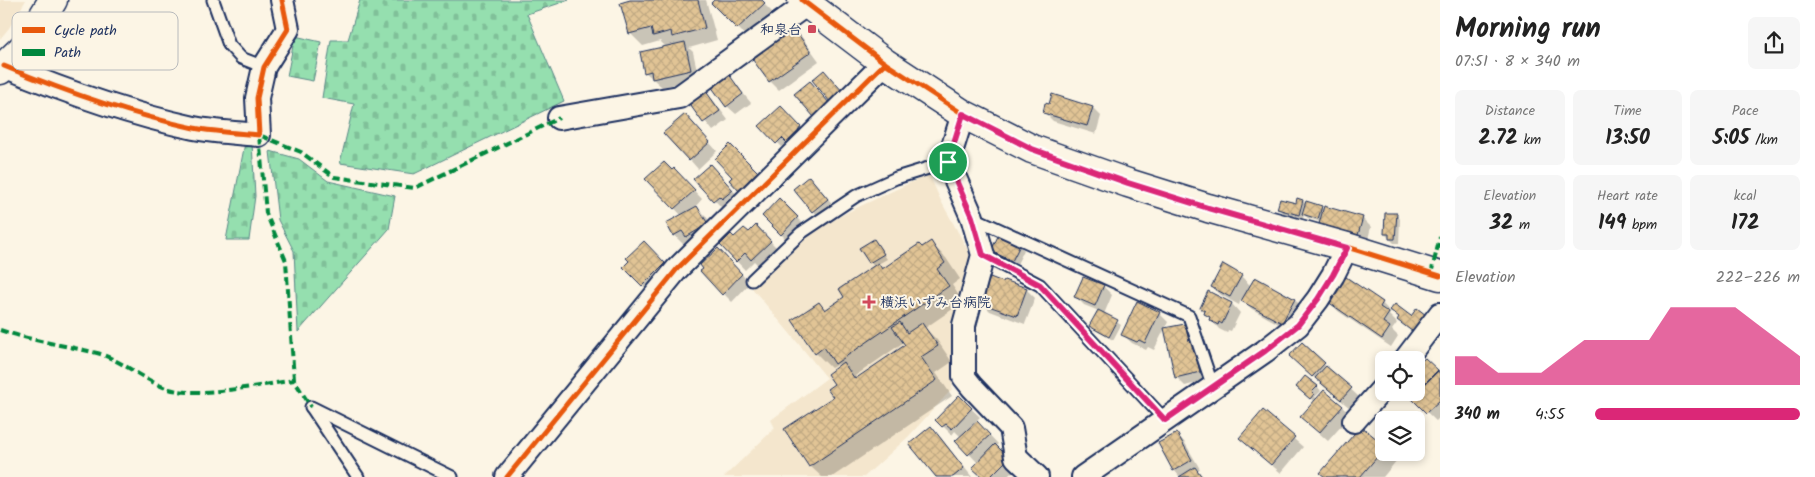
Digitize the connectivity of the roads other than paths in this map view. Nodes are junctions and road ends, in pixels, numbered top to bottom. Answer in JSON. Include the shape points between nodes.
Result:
{"nodes":[{"id":1,"x":53,"y":0,"type":"edge"},
{"id":2,"x":213,"y":0,"type":"edge"},
{"id":3,"x":282,"y":0,"type":"edge"},
{"id":4,"x":805,"y":2,"type":"edge"},
{"id":5,"x":45,"y":12,"type":"edge"},
{"id":6,"x":12,"y":58,"type":"edge"},
{"id":7,"x":885,"y":63,"type":"junction"},
{"id":8,"x":264,"y":67,"type":"junction"},
{"id":9,"x":2,"y":68,"type":"edge"},
{"id":10,"x":963,"y":114,"type":"junction"},
{"id":11,"x":560,"y":118,"type":"dead end"},
{"id":12,"x":948,"y":162,"type":"junction"},
{"id":13,"x":972,"y":217,"type":"junction"},
{"id":14,"x":1347,"y":248,"type":"junction"},
{"id":15,"x":983,"y":255,"type":"junction"},
{"id":16,"x":1440,"y":276,"type":"edge"},
{"id":17,"x":752,"y":280,"type":"dead end"},
{"id":18,"x":1440,"y":314,"type":"edge"},
{"id":19,"x":1412,"y":351,"type":"edge"},
{"id":20,"x":1213,"y":387,"type":"junction"},
{"id":21,"x":1375,"y":397,"type":"edge"},
{"id":22,"x":1165,"y":420,"type":"junction"},
{"id":23,"x":1354,"y":421,"type":"dead end"},
{"id":24,"x":358,"y":477,"type":"edge"},
{"id":25,"x":452,"y":477,"type":"edge"},
{"id":26,"x":507,"y":477,"type":"edge"},
{"id":27,"x":1037,"y":477,"type":"edge"},
{"id":28,"x":1083,"y":477,"type":"edge"}],
"edges":[{"from":1,"to":5,"type":"street"},
{"from":2,"to":8,"type":"lane","via":[[229,45],[241,58]]},
{"from":3,"to":8,"type":"street","via":[[288,29]]},
{"from":4,"to":7,"type":"street"},
{"from":4,"to":11,"type":"street","via":[[680,97]]},
{"from":6,"to":9,"type":"street"},
{"from":7,"to":10,"type":"street"},
{"from":7,"to":26,"type":"street","via":[[677,270]]},
{"from":8,"to":9,"type":"street","via":[[257,98],[259,136],[196,128],[117,109]]},
{"from":10,"to":12,"type":"street"},
{"from":10,"to":14,"type":"street","via":[[1032,149],[1119,180]]},
{"from":12,"to":13,"type":"street"},
{"from":12,"to":17,"type":"lane","via":[[896,178],[856,196],[802,233]]},
{"from":13,"to":15,"type":"street"},
{"from":13,"to":20,"type":"lane","via":[[1189,316]]},
{"from":14,"to":16,"type":"street"},
{"from":14,"to":20,"type":"street","via":[[1318,299],[1298,325]]},
{"from":15,"to":22,"type":"lane","via":[[1040,285]]},
{"from":15,"to":27,"type":"street","via":[[964,325],[964,377],[1012,428],[1016,457]]},
{"from":18,"to":19,"type":"street"},
{"from":20,"to":22,"type":"street"},
{"from":21,"to":23,"type":"street"},
{"from":22,"to":28,"type":"street"},
{"from":24,"to":25,"type":"lane","via":[[311,407]]}]}
